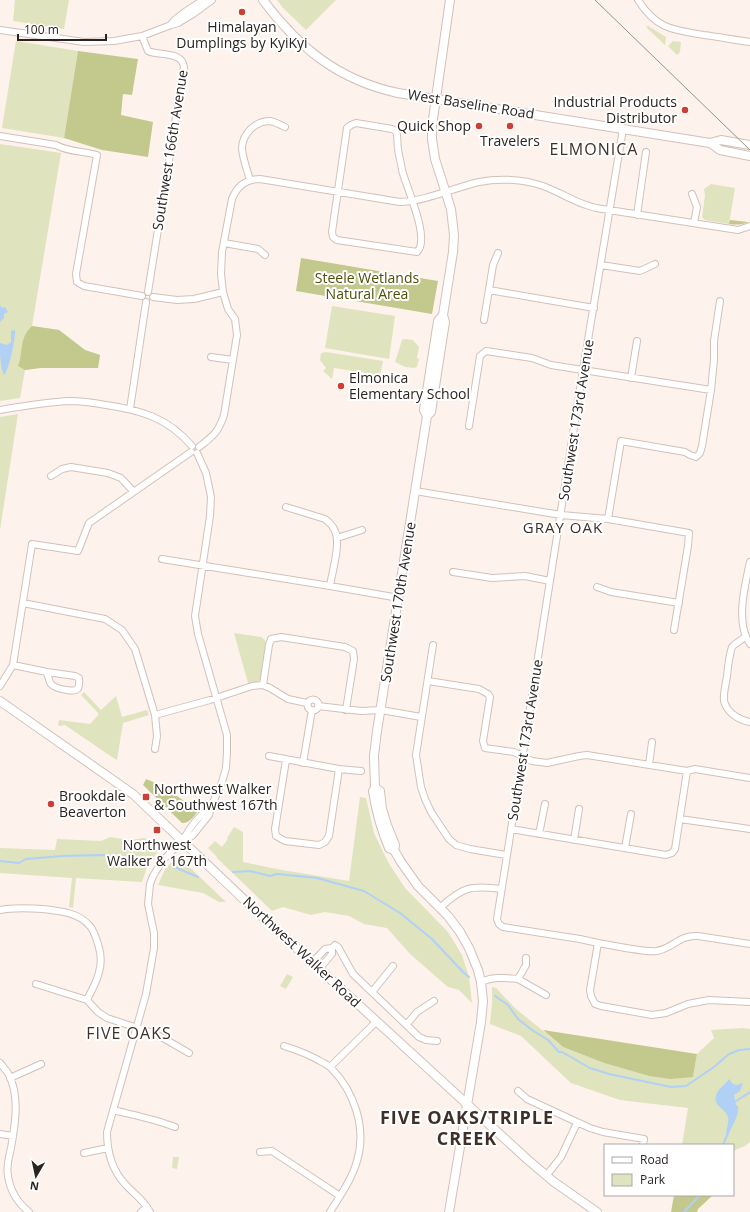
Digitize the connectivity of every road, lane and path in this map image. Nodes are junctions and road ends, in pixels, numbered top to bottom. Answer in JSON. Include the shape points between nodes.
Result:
{"nodes":[{"id":1,"x":203,"y":0,"type":"edge"},
{"id":2,"x":212,"y":0,"type":"edge"},
{"id":3,"x":263,"y":0,"type":"edge"},
{"id":4,"x":450,"y":0,"type":"edge"},
{"id":5,"x":638,"y":0,"type":"edge"},
{"id":6,"x":171,"y":25,"type":"junction"},
{"id":7,"x":0,"y":30,"type":"edge"},
{"id":8,"x":142,"y":36,"type":"junction"},
{"id":9,"x":750,"y":42,"type":"edge"},
{"id":10,"x":436,"y":99,"type":"junction"},
{"id":11,"x":285,"y":127,"type":"dead end"},
{"id":12,"x":623,"y":129,"type":"junction"},
{"id":13,"x":0,"y":136,"type":"edge"},
{"id":14,"x":710,"y":143,"type":"junction"},
{"id":15,"x":750,"y":145,"type":"edge"},
{"id":16,"x":646,"y":152,"type":"dead end"},
{"id":17,"x":750,"y":156,"type":"edge"},
{"id":18,"x":250,"y":180,"type":"junction"},
{"id":19,"x":445,"y":191,"type":"junction"},
{"id":20,"x":338,"y":192,"type":"junction"},
{"id":21,"x":692,"y":194,"type":"dead end"},
{"id":22,"x":413,"y":202,"type":"junction"},
{"id":23,"x":610,"y":210,"type":"junction"},
{"id":24,"x":637,"y":215,"type":"junction"},
{"id":25,"x":694,"y":223,"type":"junction"},
{"id":26,"x":750,"y":226,"type":"edge"},
{"id":27,"x":224,"y":244,"type":"junction"},
{"id":28,"x":498,"y":253,"type":"dead end"},
{"id":29,"x":265,"y":255,"type":"dead end"},
{"id":30,"x":654,"y":264,"type":"dead end"},
{"id":31,"x":601,"y":265,"type":"junction"},
{"id":32,"x":489,"y":290,"type":"junction"},
{"id":33,"x":148,"y":292,"type":"junction"},
{"id":34,"x":223,"y":292,"type":"junction"},
{"id":35,"x":142,"y":296,"type":"junction"},
{"id":36,"x":153,"y":297,"type":"junction"},
{"id":37,"x":146,"y":302,"type":"junction"},
{"id":38,"x":720,"y":302,"type":"dead end"},
{"id":39,"x":594,"y":308,"type":"junction"},
{"id":40,"x":484,"y":320,"type":"dead end"},
{"id":41,"x":637,"y":340,"type":"dead end"},
{"id":42,"x":211,"y":357,"type":"dead end"},
{"id":43,"x":232,"y":360,"type":"junction"},
{"id":44,"x":584,"y":370,"type":"junction"},
{"id":45,"x":631,"y":378,"type":"junction"},
{"id":46,"x":711,"y":390,"type":"junction"},
{"id":47,"x":130,"y":409,"type":"junction"},
{"id":48,"x":0,"y":410,"type":"edge"},
{"id":49,"x":469,"y":426,"type":"dead end"},
{"id":50,"x":195,"y":449,"type":"junction"},
{"id":51,"x":51,"y":476,"type":"dead end"},
{"id":52,"x":134,"y":491,"type":"junction"},
{"id":53,"x":415,"y":491,"type":"junction"},
{"id":54,"x":286,"y":507,"type":"dead end"},
{"id":55,"x":561,"y":515,"type":"junction"},
{"id":56,"x":608,"y":519,"type":"junction"},
{"id":57,"x":362,"y":530,"type":"dead end"},
{"id":58,"x":337,"y":538,"type":"junction"},
{"id":59,"x":162,"y":559,"type":"dead end"},
{"id":60,"x":750,"y":562,"type":"edge"},
{"id":61,"x":203,"y":566,"type":"junction"},
{"id":62,"x":453,"y":572,"type":"dead end"},
{"id":63,"x":550,"y":581,"type":"junction"},
{"id":64,"x":330,"y":586,"type":"junction"},
{"id":65,"x":597,"y":587,"type":"dead end"},
{"id":66,"x":747,"y":597,"type":"edge"},
{"id":67,"x":399,"y":598,"type":"junction"},
{"id":68,"x":23,"y":603,"type":"junction"},
{"id":69,"x":679,"y":603,"type":"junction"},
{"id":70,"x":674,"y":630,"type":"dead end"},
{"id":71,"x":745,"y":637,"type":"junction"},
{"id":72,"x":750,"y":644,"type":"edge"},
{"id":73,"x":433,"y":645,"type":"dead end"},
{"id":74,"x":13,"y":665,"type":"junction"},
{"id":75,"x":47,"y":672,"type":"junction"},
{"id":76,"x":428,"y":681,"type":"junction"},
{"id":77,"x":263,"y":685,"type":"junction"},
{"id":78,"x":0,"y":686,"type":"edge"},
{"id":79,"x":217,"y":698,"type":"junction"},
{"id":80,"x":0,"y":701,"type":"edge"},
{"id":81,"x":307,"y":703,"type":"junction"},
{"id":82,"x":318,"y":706,"type":"junction"},
{"id":83,"x":312,"y":710,"type":"junction"},
{"id":84,"x":346,"y":710,"type":"junction"},
{"id":85,"x":381,"y":710,"type":"junction"},
{"id":86,"x":155,"y":715,"type":"junction"},
{"id":87,"x":421,"y":717,"type":"junction"},
{"id":88,"x":750,"y":722,"type":"edge"},
{"id":89,"x":652,"y":742,"type":"dead end"},
{"id":90,"x":155,"y":749,"type":"dead end"},
{"id":91,"x":269,"y":756,"type":"dead end"},
{"id":92,"x":523,"y":756,"type":"junction"},
{"id":93,"x":286,"y":760,"type":"junction"},
{"id":94,"x":303,"y":763,"type":"junction"},
{"id":95,"x":649,"y":765,"type":"junction"},
{"id":96,"x":339,"y":769,"type":"junction"},
{"id":97,"x":361,"y":771,"type":"dead end"},
{"id":98,"x":687,"y":771,"type":"junction"},
{"id":99,"x":750,"y":778,"type":"edge"},
{"id":100,"x":545,"y":804,"type":"dead end"},
{"id":101,"x":579,"y":809,"type":"dead end"},
{"id":102,"x":631,"y":814,"type":"dead end"},
{"id":103,"x":680,"y":819,"type":"junction"},
{"id":104,"x":511,"y":829,"type":"junction"},
{"id":105,"x":750,"y":829,"type":"edge"},
{"id":106,"x":540,"y":834,"type":"junction"},
{"id":107,"x":574,"y":840,"type":"junction"},
{"id":108,"x":182,"y":841,"type":"junction"},
{"id":109,"x":625,"y":848,"type":"junction"},
{"id":110,"x":506,"y":855,"type":"junction"},
{"id":111,"x":501,"y":889,"type":"junction"},
{"id":112,"x":440,"y":908,"type":"junction"},
{"id":113,"x":0,"y":910,"type":"edge"},
{"id":114,"x":598,"y":943,"type":"junction"},
{"id":115,"x":750,"y":944,"type":"edge"},
{"id":116,"x":332,"y":948,"type":"junction"},
{"id":117,"x":526,"y":958,"type":"dead end"},
{"id":118,"x":313,"y":962,"type":"junction"},
{"id":119,"x":393,"y":966,"type":"dead end"},
{"id":120,"x":319,"y":969,"type":"junction"},
{"id":121,"x":518,"y":979,"type":"junction"},
{"id":122,"x":480,"y":982,"type":"junction"},
{"id":123,"x":36,"y":984,"type":"dead end"},
{"id":124,"x":372,"y":992,"type":"junction"},
{"id":125,"x":546,"y":995,"type":"dead end"},
{"id":126,"x":87,"y":1000,"type":"junction"},
{"id":127,"x":434,"y":1001,"type":"dead end"},
{"id":128,"x":750,"y":1002,"type":"edge"},
{"id":129,"x":377,"y":1022,"type":"junction"},
{"id":130,"x":406,"y":1024,"type":"junction"},
{"id":131,"x":137,"y":1028,"type":"junction"},
{"id":132,"x":437,"y":1041,"type":"dead end"},
{"id":133,"x":284,"y":1046,"type":"dead end"},
{"id":134,"x":189,"y":1053,"type":"dead end"},
{"id":135,"x":0,"y":1063,"type":"edge"},
{"id":136,"x":41,"y":1064,"type":"dead end"},
{"id":137,"x":330,"y":1067,"type":"junction"},
{"id":138,"x":10,"y":1078,"type":"junction"},
{"id":139,"x":518,"y":1091,"type":"dead end"},
{"id":140,"x":468,"y":1105,"type":"junction"},
{"id":141,"x":113,"y":1110,"type":"junction"},
{"id":142,"x":577,"y":1123,"type":"junction"},
{"id":143,"x":175,"y":1127,"type":"dead end"},
{"id":144,"x":0,"y":1134,"type":"edge"},
{"id":145,"x":13,"y":1136,"type":"junction"},
{"id":146,"x":643,"y":1144,"type":"edge"},
{"id":147,"x":108,"y":1148,"type":"junction"},
{"id":148,"x":260,"y":1152,"type":"dead end"},
{"id":149,"x":84,"y":1153,"type":"dead end"},
{"id":150,"x":546,"y":1176,"type":"junction"},
{"id":151,"x":340,"y":1196,"type":"junction"},
{"id":152,"x":149,"y":1209,"type":"edge"},
{"id":153,"x":29,"y":1212,"type":"edge"},
{"id":154,"x":141,"y":1212,"type":"edge"},
{"id":155,"x":330,"y":1212,"type":"edge"},
{"id":156,"x":450,"y":1212,"type":"edge"},
{"id":157,"x":597,"y":1212,"type":"edge"}],
"edges":[{"from":1,"to":6,"type":"street","via":[[177,17]]},
{"from":2,"to":6,"type":"street","via":[[193,14]]},
{"from":3,"to":10,"type":"main road","name":"West Baseline Road","via":[[298,41],[330,65],[358,80],[388,90]]},
{"from":4,"to":10,"type":"main road","name":"Southwest 170th Avenue"},
{"from":5,"to":9,"type":"street","via":[[649,15],[674,30]]},
{"from":6,"to":8,"type":"street"},
{"from":7,"to":8,"type":"street","via":[[94,42]]},
{"from":8,"to":33,"type":"street","name":"Southwest 166th Avenue","via":[[148,51],[178,58],[184,67]]},
{"from":10,"to":12,"type":"main road","name":"West Baseline Road"},
{"from":10,"to":19,"type":"main road","name":"Southwest 170th Avenue","via":[[432,139],[437,168]]},
{"from":11,"to":18,"type":"street","via":[[272,121],[263,122],[253,126],[244,138],[242,151]]},
{"from":12,"to":14,"type":"main road","name":"West Baseline Road"},
{"from":12,"to":23,"type":"street","name":"Southwest 173rd Avenue"},
{"from":13,"to":35,"type":"street","via":[[56,145],[96,155],[76,274],[77,282],[84,286]]},
{"from":14,"to":15,"type":"main road","name":"West Baseline Road","via":[[721,140]]},
{"from":14,"to":17,"type":"main road","name":"West Baseline Road","via":[[720,150]]},
{"from":16,"to":24,"type":"street"},
{"from":18,"to":20,"type":"street","via":[[260,179]]},
{"from":18,"to":27,"type":"street","via":[[235,191]]},
{"from":19,"to":22,"type":"street"},
{"from":19,"to":23,"type":"street","via":[[481,182],[518,181],[541,185],[576,202]]},
{"from":19,"to":53,"type":"main road","name":"Southwest 170th Avenue","via":[[454,235],[453,252],[442,316],[438,321]]},
{"from":20,"to":22,"type":"street"},
{"from":20,"to":22,"type":"street","via":[[333,237],[337,240],[417,252],[422,239]]},
{"from":20,"to":22,"type":"street","via":[[347,128],[356,123],[396,130],[399,156]]},
{"from":21,"to":25,"type":"street","via":[[697,207]]},
{"from":23,"to":24,"type":"street"},
{"from":23,"to":31,"type":"street","name":"Southwest 173rd Avenue"},
{"from":24,"to":25,"type":"street"},
{"from":25,"to":26,"type":"street","via":[[738,230]]},
{"from":27,"to":29,"type":"street","via":[[258,249]]},
{"from":27,"to":34,"type":"street","via":[[221,274]]},
{"from":28,"to":32,"type":"street","via":[[493,264]]},
{"from":30,"to":31,"type":"street","via":[[640,271]]},
{"from":31,"to":39,"type":"street","name":"Southwest 173rd Avenue"},
{"from":32,"to":39,"type":"street"},
{"from":32,"to":40,"type":"street"},
{"from":33,"to":35,"type":"street","via":[[144,292]]},
{"from":33,"to":36,"type":"street"},
{"from":34,"to":36,"type":"street","via":[[188,300]]},
{"from":34,"to":43,"type":"street","via":[[234,319],[237,335]]},
{"from":35,"to":37,"type":"street","via":[[142,300]]},
{"from":36,"to":37,"type":"street"},
{"from":37,"to":47,"type":"street"},
{"from":38,"to":46,"type":"street","via":[[714,341]]},
{"from":39,"to":44,"type":"street","name":"Southwest 173rd Avenue"},
{"from":41,"to":45,"type":"street"},
{"from":42,"to":43,"type":"street"},
{"from":43,"to":50,"type":"street","via":[[220,426],[213,436]]},
{"from":44,"to":45,"type":"street"},
{"from":44,"to":49,"type":"street","via":[[486,351],[480,356]]},
{"from":44,"to":55,"type":"street","name":"Southwest 173rd Avenue"},
{"from":45,"to":46,"type":"street"},
{"from":46,"to":56,"type":"street","via":[[702,446],[696,457],[685,452],[620,441]]},
{"from":47,"to":48,"type":"street","via":[[71,401]]},
{"from":47,"to":50,"type":"street","via":[[161,419],[179,431]]},
{"from":50,"to":52,"type":"street"},
{"from":50,"to":61,"type":"street","via":[[206,472],[211,497]]},
{"from":51,"to":52,"type":"street","via":[[71,467],[108,473],[121,478]]},
{"from":52,"to":68,"type":"street","via":[[89,523],[78,551],[32,544]]},
{"from":53,"to":55,"type":"street"},
{"from":53,"to":67,"type":"main road","name":"Southwest 170th Avenue"},
{"from":54,"to":58,"type":"street","via":[[325,519],[336,532]]},
{"from":55,"to":56,"type":"street"},
{"from":55,"to":63,"type":"street","name":"Southwest 173rd Avenue"},
{"from":56,"to":69,"type":"street","via":[[689,533]]},
{"from":57,"to":58,"type":"street"},
{"from":58,"to":64,"type":"street"},
{"from":59,"to":61,"type":"street"},
{"from":60,"to":66,"type":"street"},
{"from":61,"to":64,"type":"street"},
{"from":61,"to":79,"type":"street","via":[[195,616]]},
{"from":62,"to":63,"type":"street","via":[[492,578],[525,576]]},
{"from":63,"to":92,"type":"street","name":"Southwest 173rd Avenue"},
{"from":64,"to":67,"type":"street"},
{"from":65,"to":69,"type":"street","via":[[611,592]]},
{"from":66,"to":71,"type":"street","via":[[742,612]]},
{"from":67,"to":85,"type":"main road","name":"Southwest 170th Avenue"},
{"from":68,"to":74,"type":"street"},
{"from":68,"to":86,"type":"street","via":[[105,619],[122,630],[135,648]]},
{"from":69,"to":70,"type":"street"},
{"from":71,"to":72,"type":"street"},
{"from":71,"to":88,"type":"street","via":[[732,647],[724,701],[733,716]]},
{"from":73,"to":76,"type":"street"},
{"from":74,"to":75,"type":"street"},
{"from":74,"to":78,"type":"street"},
{"from":75,"to":75,"type":"street","via":[[50,684],[56,689],[74,691],[80,685],[79,678],[75,676]]},
{"from":76,"to":87,"type":"street"},
{"from":76,"to":92,"type":"street","via":[[479,689],[488,694],[490,697],[483,745],[485,748],[514,752]]},
{"from":77,"to":79,"type":"street","via":[[252,686]]},
{"from":77,"to":81,"type":"street","via":[[288,699]]},
{"from":77,"to":84,"type":"street","via":[[271,639],[281,637],[345,647],[352,651],[354,659]]},
{"from":79,"to":86,"type":"street"},
{"from":79,"to":108,"type":"street","via":[[227,735],[226,768],[209,815],[193,835]]},
{"from":80,"to":108,"type":"main road","name":"Northwest Walker Road","via":[[133,794]]},
{"from":81,"to":82,"type":"street","via":[[314,699]]},
{"from":81,"to":83,"type":"street","via":[[308,708]]},
{"from":82,"to":83,"type":"street"},
{"from":82,"to":84,"type":"street"},
{"from":83,"to":94,"type":"street"},
{"from":84,"to":85,"type":"street"},
{"from":85,"to":87,"type":"street"},
{"from":85,"to":112,"type":"main road","name":"Southwest 170th Avenue","via":[[374,756],[373,792],[380,826],[389,848],[394,850],[418,886]]},
{"from":86,"to":90,"type":"street"},
{"from":87,"to":110,"type":"street","via":[[417,762],[421,787],[431,812],[456,845]]},
{"from":89,"to":95,"type":"street"},
{"from":91,"to":93,"type":"street"},
{"from":92,"to":95,"type":"street","via":[[532,761],[547,763],[587,755]]},
{"from":92,"to":104,"type":"street","name":"Southwest 173rd Avenue"},
{"from":93,"to":94,"type":"street"},
{"from":93,"to":96,"type":"street","via":[[275,830],[276,836],[285,841],[319,845],[325,842],[329,836]]},
{"from":94,"to":96,"type":"street"},
{"from":95,"to":98,"type":"street"},
{"from":96,"to":97,"type":"street"},
{"from":98,"to":99,"type":"street","via":[[695,769]]},
{"from":98,"to":103,"type":"street"},
{"from":100,"to":106,"type":"street"},
{"from":101,"to":107,"type":"street"},
{"from":102,"to":109,"type":"street"},
{"from":103,"to":105,"type":"street"},
{"from":103,"to":109,"type":"street","via":[[675,849],[672,853],[666,855]]},
{"from":104,"to":106,"type":"street"},
{"from":104,"to":110,"type":"street","name":"Southwest 173rd Avenue"},
{"from":106,"to":107,"type":"street"},
{"from":107,"to":109,"type":"street"},
{"from":108,"to":118,"type":"main road","name":"Northwest Walker Road"},
{"from":108,"to":131,"type":"street","via":[[163,860],[150,884],[148,904],[154,933],[154,948]]},
{"from":110,"to":111,"type":"street","name":"Southwest 173rd Avenue"},
{"from":111,"to":112,"type":"street","via":[[468,888]]},
{"from":111,"to":114,"type":"street","name":"Southwest 173rd Avenue","via":[[497,919],[499,924]]},
{"from":112,"to":122,"type":"main road","name":"Southwest 170th Avenue","via":[[467,944]]},
{"from":113,"to":126,"type":"street","via":[[19,908],[62,911],[89,924],[101,955],[101,962],[100,971]]},
{"from":114,"to":115,"type":"street","via":[[657,951],[690,935]]},
{"from":114,"to":128,"type":"street","via":[[590,990],[595,1004],[652,1015],[709,1000]]},
{"from":116,"to":118,"type":"street","via":[[325,949]]},
{"from":116,"to":120,"type":"street","via":[[332,954]]},
{"from":116,"to":124,"type":"street","via":[[335,945],[338,947],[352,974]]},
{"from":117,"to":121,"type":"street","via":[[526,964]]},
{"from":118,"to":120,"type":"main road","name":"Northwest Walker Road"},
{"from":119,"to":124,"type":"street"},
{"from":120,"to":129,"type":"main road","name":"Northwest Walker Road"},
{"from":121,"to":122,"type":"street","via":[[496,977]]},
{"from":121,"to":125,"type":"street"},
{"from":122,"to":140,"type":"main road","name":"Southwest 170th Avenue","via":[[481,1022]]},
{"from":123,"to":126,"type":"street"},
{"from":124,"to":130,"type":"street"},
{"from":126,"to":131,"type":"street","via":[[107,1018]]},
{"from":127,"to":130,"type":"street","via":[[417,1012]]},
{"from":129,"to":137,"type":"street"},
{"from":129,"to":140,"type":"main road","name":"Northwest Walker Road"},
{"from":130,"to":132,"type":"street","via":[[422,1039]]},
{"from":131,"to":134,"type":"street","via":[[156,1034]]},
{"from":131,"to":141,"type":"street"},
{"from":133,"to":137,"type":"street","via":[[308,1054]]},
{"from":135,"to":138,"type":"street"},
{"from":136,"to":138,"type":"street"},
{"from":137,"to":151,"type":"street","via":[[355,1106],[359,1125],[358,1159]]},
{"from":138,"to":145,"type":"street","via":[[16,1115]]},
{"from":139,"to":142,"type":"street","via":[[527,1099]]},
{"from":140,"to":150,"type":"main road","name":"Northwest Walker Road"},
{"from":140,"to":156,"type":"main road","name":"Southwest 170th Avenue"},
{"from":141,"to":143,"type":"street","via":[[162,1121]]},
{"from":141,"to":147,"type":"street","via":[[107,1132]]},
{"from":142,"to":146,"type":"street","via":[[603,1132],[644,1139]]},
{"from":142,"to":150,"type":"street","via":[[561,1157]]},
{"from":144,"to":145,"type":"street"},
{"from":145,"to":153,"type":"street","via":[[8,1176],[15,1197]]},
{"from":147,"to":149,"type":"street"},
{"from":147,"to":152,"type":"street","via":[[120,1177]]},
{"from":148,"to":151,"type":"street","via":[[272,1151]]},
{"from":150,"to":157,"type":"main road","name":"Northwest Walker Road"},
{"from":151,"to":155,"type":"street"},
{"from":152,"to":154,"type":"street"}]}
